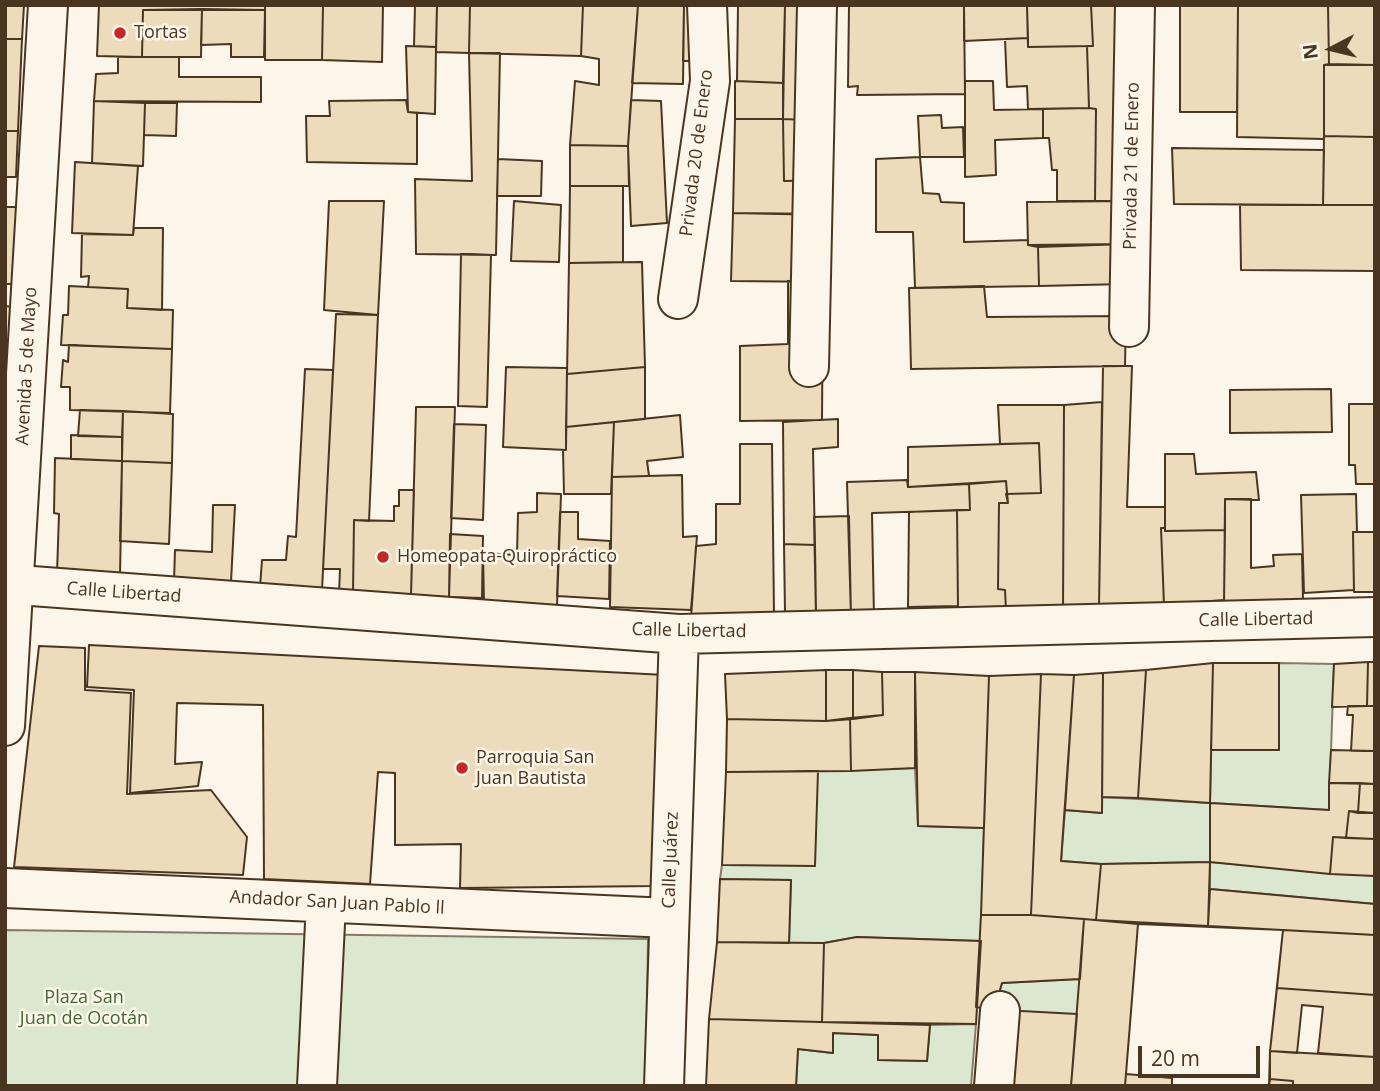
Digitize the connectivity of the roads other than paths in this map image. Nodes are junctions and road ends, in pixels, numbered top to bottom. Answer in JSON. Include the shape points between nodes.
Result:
{"nodes":[{"id":1,"x":48,"y":5,"type":"edge"},
{"id":2,"x":707,"y":5,"type":"edge"},
{"id":3,"x":817,"y":5,"type":"edge"},
{"id":4,"x":1135,"y":5,"type":"edge"},
{"id":5,"x":678,"y":299,"type":"dead end"},
{"id":6,"x":1129,"y":327,"type":"dead end"},
{"id":7,"x":808,"y":367,"type":"dead end"},
{"id":8,"x":10,"y":584,"type":"edge"},
{"id":9,"x":1375,"y":617,"type":"edge"},
{"id":10,"x":679,"y":634,"type":"junction"},
{"id":11,"x":5,"y":726,"type":"edge"},
{"id":12,"x":5,"y":888,"type":"edge"},
{"id":13,"x":326,"y":902,"type":"junction"},
{"id":14,"x":669,"y":918,"type":"junction"},
{"id":15,"x":1000,"y":1011,"type":"dead end"},
{"id":16,"x":317,"y":1086,"type":"edge"},
{"id":17,"x":664,"y":1086,"type":"edge"},
{"id":18,"x":994,"y":1086,"type":"edge"}],
"edges":[{"from":1,"to":8,"type":"street","name":"Avenida 5 de Mayo"},
{"from":2,"to":5,"type":"street","name":"Privada 20 de Enero","via":[[710,81]]},
{"from":3,"to":7,"type":"street"},
{"from":4,"to":6,"type":"street","name":"Privada 21 de Enero"},
{"from":8,"to":10,"type":"street","name":"Calle Libertad"},
{"from":8,"to":11,"type":"street","name":"Avenida 5 de Mayo"},
{"from":9,"to":10,"type":"street","name":"Calle Libertad"},
{"from":10,"to":14,"type":"street","name":"Calle Juárez"},
{"from":12,"to":13,"type":"street","name":"Andador San Juan Pablo ll"},
{"from":13,"to":14,"type":"street","name":"Andador San Juan Pablo ll"},
{"from":13,"to":16,"type":"street"},
{"from":14,"to":17,"type":"street","name":"Calle Juárez"},
{"from":15,"to":18,"type":"street"}]}
